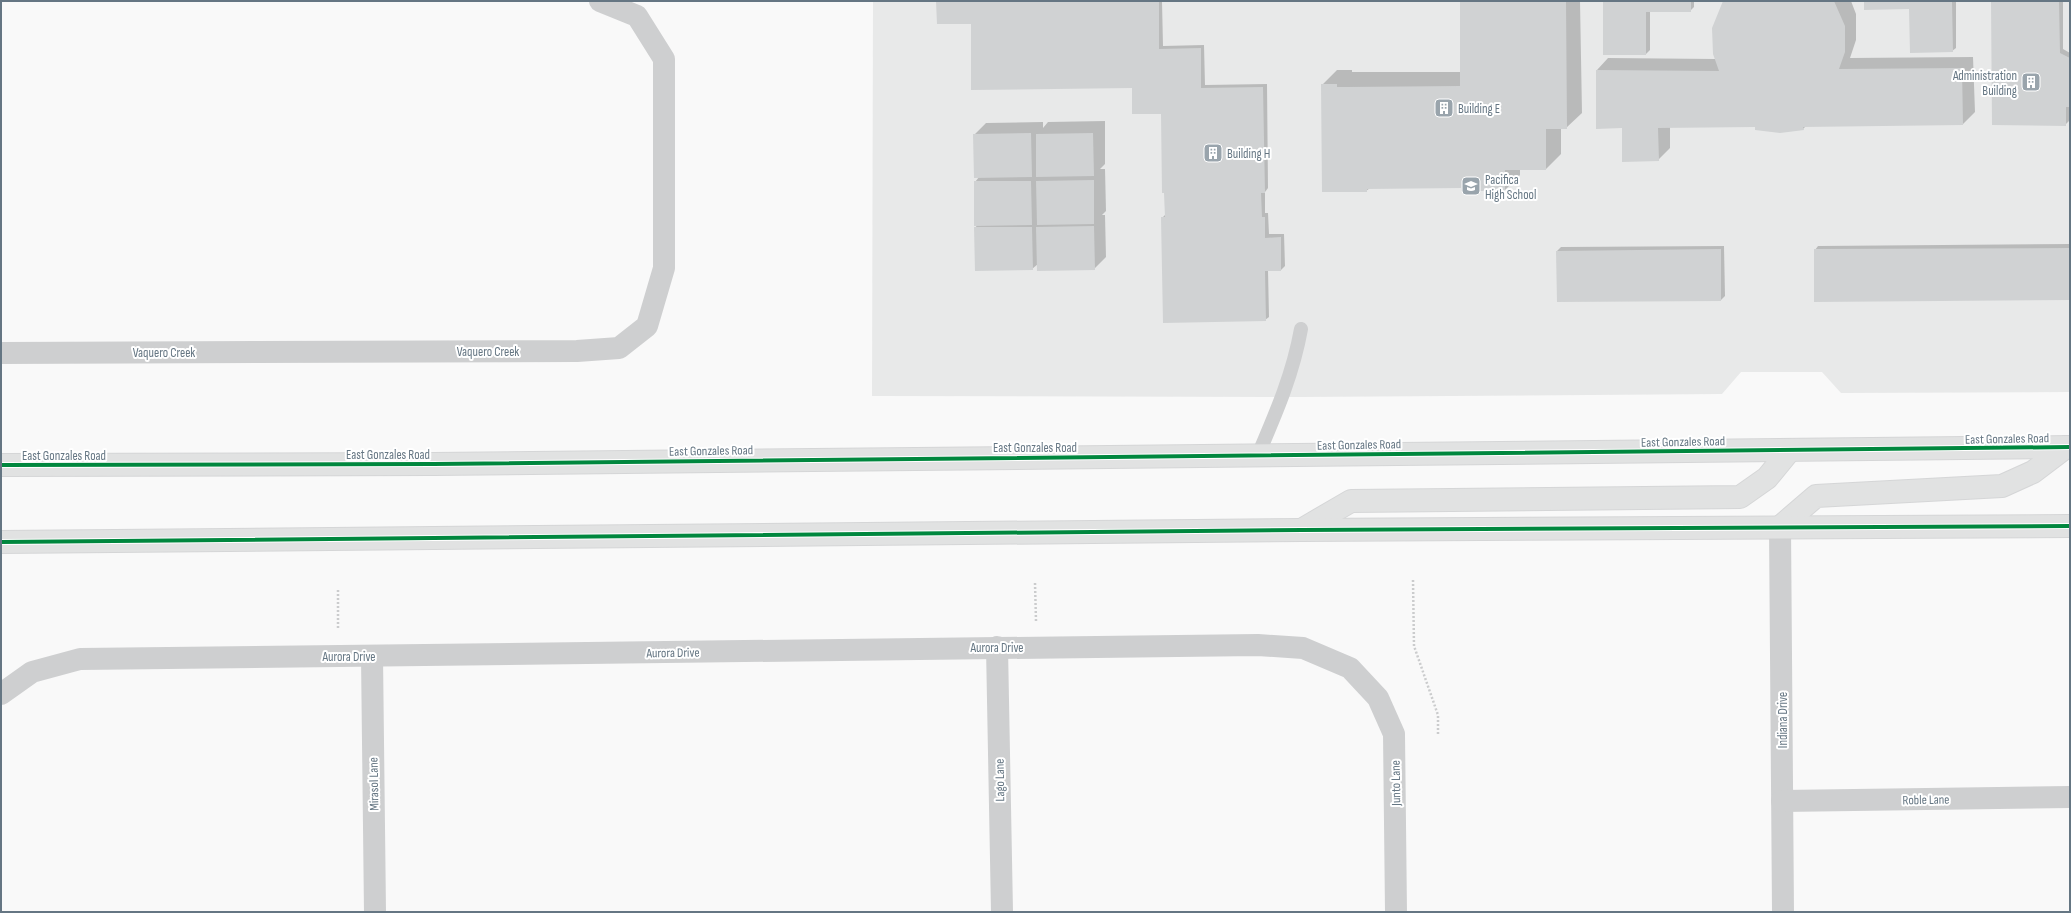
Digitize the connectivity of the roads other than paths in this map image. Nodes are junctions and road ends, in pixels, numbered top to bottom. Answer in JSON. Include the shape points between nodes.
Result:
{"nodes":[{"id":1,"x":600,"y":1,"type":"edge"},
{"id":2,"x":1301,"y":329,"type":"dead end"},
{"id":3,"x":1,"y":353,"type":"edge"},
{"id":4,"x":2068,"y":447,"type":"edge"},
{"id":5,"x":1790,"y":450,"type":"junction"},
{"id":6,"x":1258,"y":455,"type":"junction"},
{"id":7,"x":1,"y":465,"type":"edge"},
{"id":8,"x":2070,"y":526,"type":"edge"},
{"id":9,"x":1780,"y":527,"type":"junction"},
{"id":10,"x":1302,"y":530,"type":"junction"},
{"id":11,"x":1,"y":542,"type":"edge"},
{"id":12,"x":996,"y":647,"type":"junction"},
{"id":13,"x":372,"y":656,"type":"junction"},
{"id":14,"x":1350,"y":668,"type":"joint"},
{"id":15,"x":1,"y":694,"type":"edge"},
{"id":16,"x":2070,"y":797,"type":"edge"},
{"id":17,"x":1782,"y":801,"type":"junction"},
{"id":18,"x":374,"y":912,"type":"edge"},
{"id":19,"x":1002,"y":912,"type":"edge"},
{"id":20,"x":1396,"y":912,"type":"edge"},
{"id":21,"x":1783,"y":912,"type":"edge"}],
"edges":[{"from":1,"to":3,"type":"street","name":"Vaquero Creek","via":[[637,16],[664,59],[664,268],[647,326],[619,348],[577,351]]},
{"from":2,"to":6,"type":"lane","via":[[1284,394]]},
{"from":4,"to":5,"type":"main road","name":"East Gonzales Road"},
{"from":4,"to":9,"type":"main road","via":[[2033,472],[2002,486],[1816,496]]},
{"from":5,"to":6,"type":"main road","name":"East Gonzales Road"},
{"from":5,"to":10,"type":"main road","via":[[1767,478],[1740,497],[1351,501]]},
{"from":6,"to":7,"type":"main road","name":"East Gonzales Road","via":[[433,464]]},
{"from":8,"to":9,"type":"main road"},
{"from":9,"to":10,"type":"main road"},
{"from":9,"to":17,"type":"street","name":"Indiana Drive"},
{"from":10,"to":11,"type":"main road"},
{"from":12,"to":13,"type":"street","name":"Aurora Drive"},
{"from":12,"to":14,"type":"street","name":"Aurora Drive","via":[[1258,645],[1303,648]]},
{"from":12,"to":19,"type":"street","name":"Lago Lane"},
{"from":13,"to":15,"type":"street","name":"Aurora Drive","via":[[80,658],[32,672]]},
{"from":13,"to":18,"type":"street","name":"Mirasol Lane"},
{"from":14,"to":20,"type":"street","name":"Junto Lane","via":[[1378,698],[1394,734]]},
{"from":16,"to":17,"type":"street","name":"Roble Lane"},
{"from":17,"to":21,"type":"street","name":"Indiana Drive"}]}
